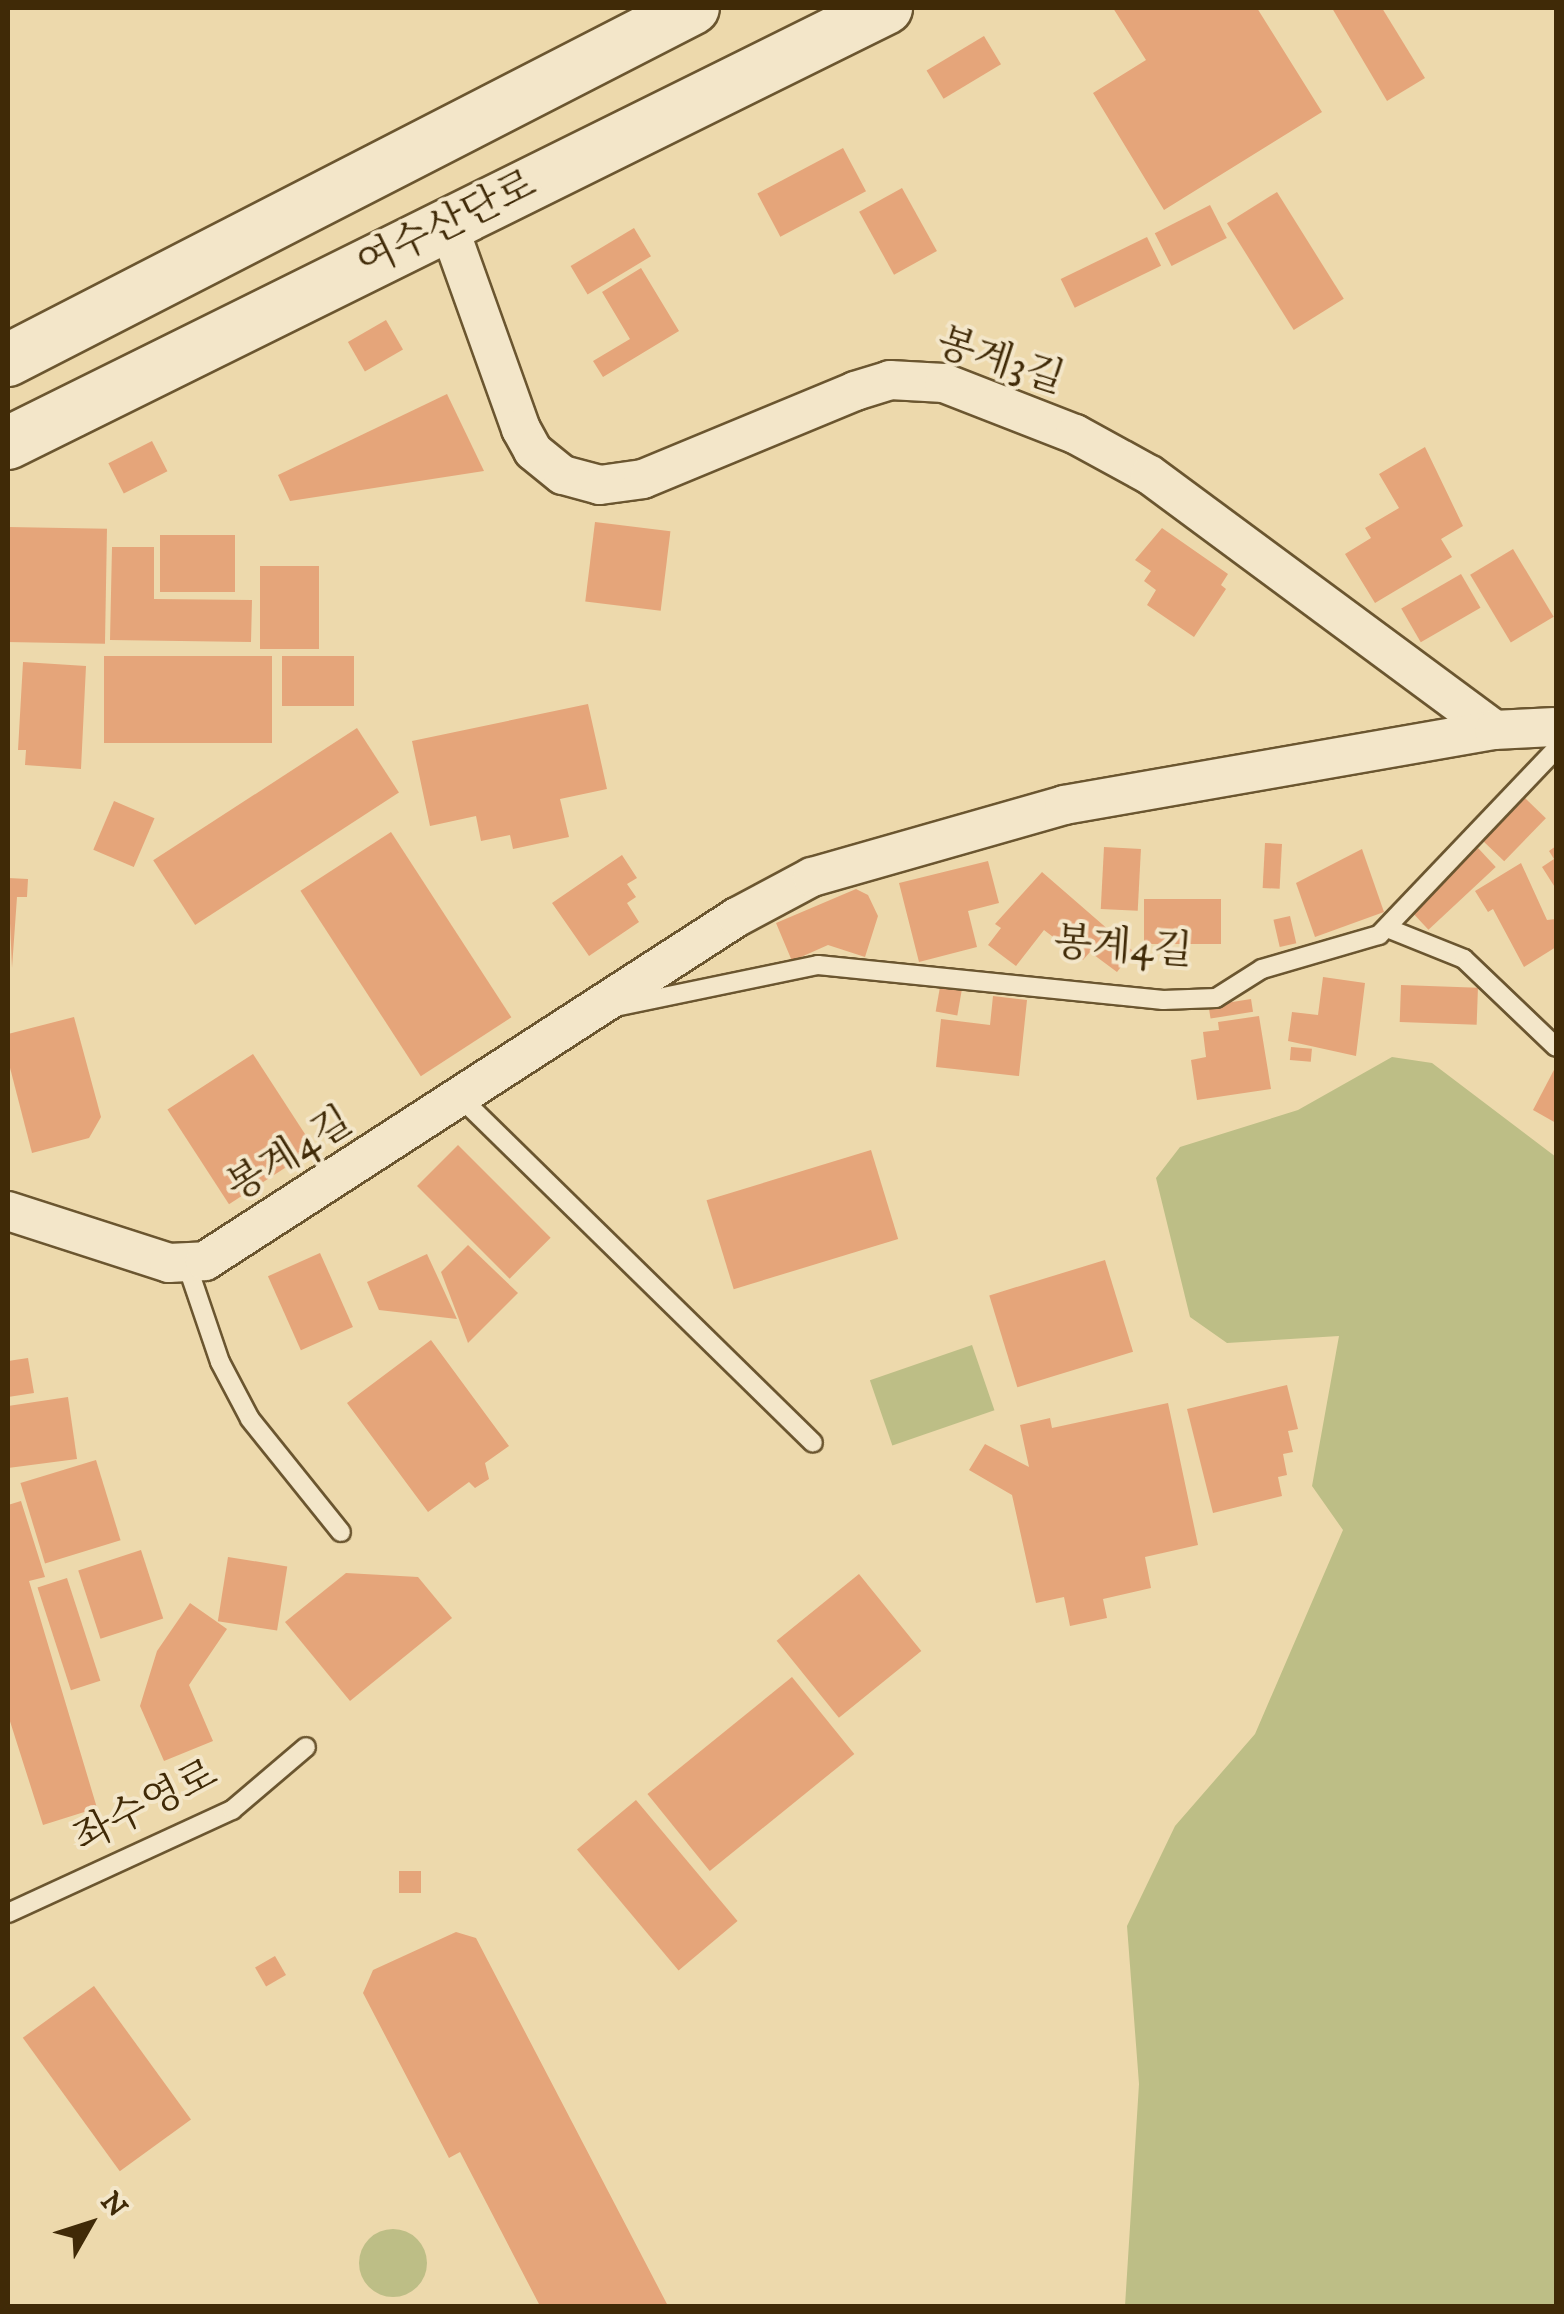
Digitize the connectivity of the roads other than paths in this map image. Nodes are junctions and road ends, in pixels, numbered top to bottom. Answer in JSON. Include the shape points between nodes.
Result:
{"nodes":[{"id":1,"x":693,"y":8,"type":"edge"},
{"id":2,"x":886,"y":8,"type":"edge"},
{"id":3,"x":448,"y":225,"type":"junction"},
{"id":4,"x":8,"y":360,"type":"edge"},
{"id":5,"x":8,"y":443,"type":"edge"},
{"id":6,"x":1556,"y":727,"type":"edge"},
{"id":7,"x":1494,"y":730,"type":"junction"},
{"id":8,"x":1556,"y":749,"type":"edge"},
{"id":9,"x":1387,"y":928,"type":"junction"},
{"id":10,"x":595,"y":1012,"type":"junction"},
{"id":11,"x":1556,"y":1048,"type":"edge"},
{"id":12,"x":462,"y":1099,"type":"junction"},
{"id":13,"x":8,"y":1211,"type":"edge"},
{"id":14,"x":187,"y":1265,"type":"junction"},
{"id":15,"x":813,"y":1443,"type":"dead end"},
{"id":16,"x":341,"y":1532,"type":"dead end"},
{"id":17,"x":306,"y":1747,"type":"dead end"},
{"id":18,"x":8,"y":1914,"type":"edge"}],
"edges":[{"from":1,"to":4,"type":"street","name":"여수산단로"},
{"from":2,"to":3,"type":"street","name":"여수산단로"},
{"from":3,"to":5,"type":"street","name":"여수산단로"},
{"from":3,"to":7,"type":"street","name":"봉계3길","via":[[521,429],[533,451],[562,475],[624,483],[890,380],[944,383],[1074,434],[1150,475]]},
{"from":6,"to":7,"type":"street"},
{"from":7,"to":10,"type":"street","name":"봉계4길","via":[[1064,805],[860,862],[771,897]]},
{"from":8,"to":9,"type":"lane","name":"봉계4길"},
{"from":9,"to":10,"type":"lane","name":"봉계4길","via":[[1360,945],[1262,968],[1209,999],[1162,1000],[818,964]]},
{"from":9,"to":11,"type":"lane","via":[[1464,959]]},
{"from":10,"to":12,"type":"street","name":"봉계4길"},
{"from":12,"to":14,"type":"street","name":"봉계4길","via":[[222,1252]]},
{"from":12,"to":15,"type":"lane"},
{"from":13,"to":14,"type":"street"},
{"from":14,"to":16,"type":"lane","via":[[220,1362],[250,1419]]},
{"from":17,"to":18,"type":"lane","name":"좌수영로","via":[[232,1810]]}]}
